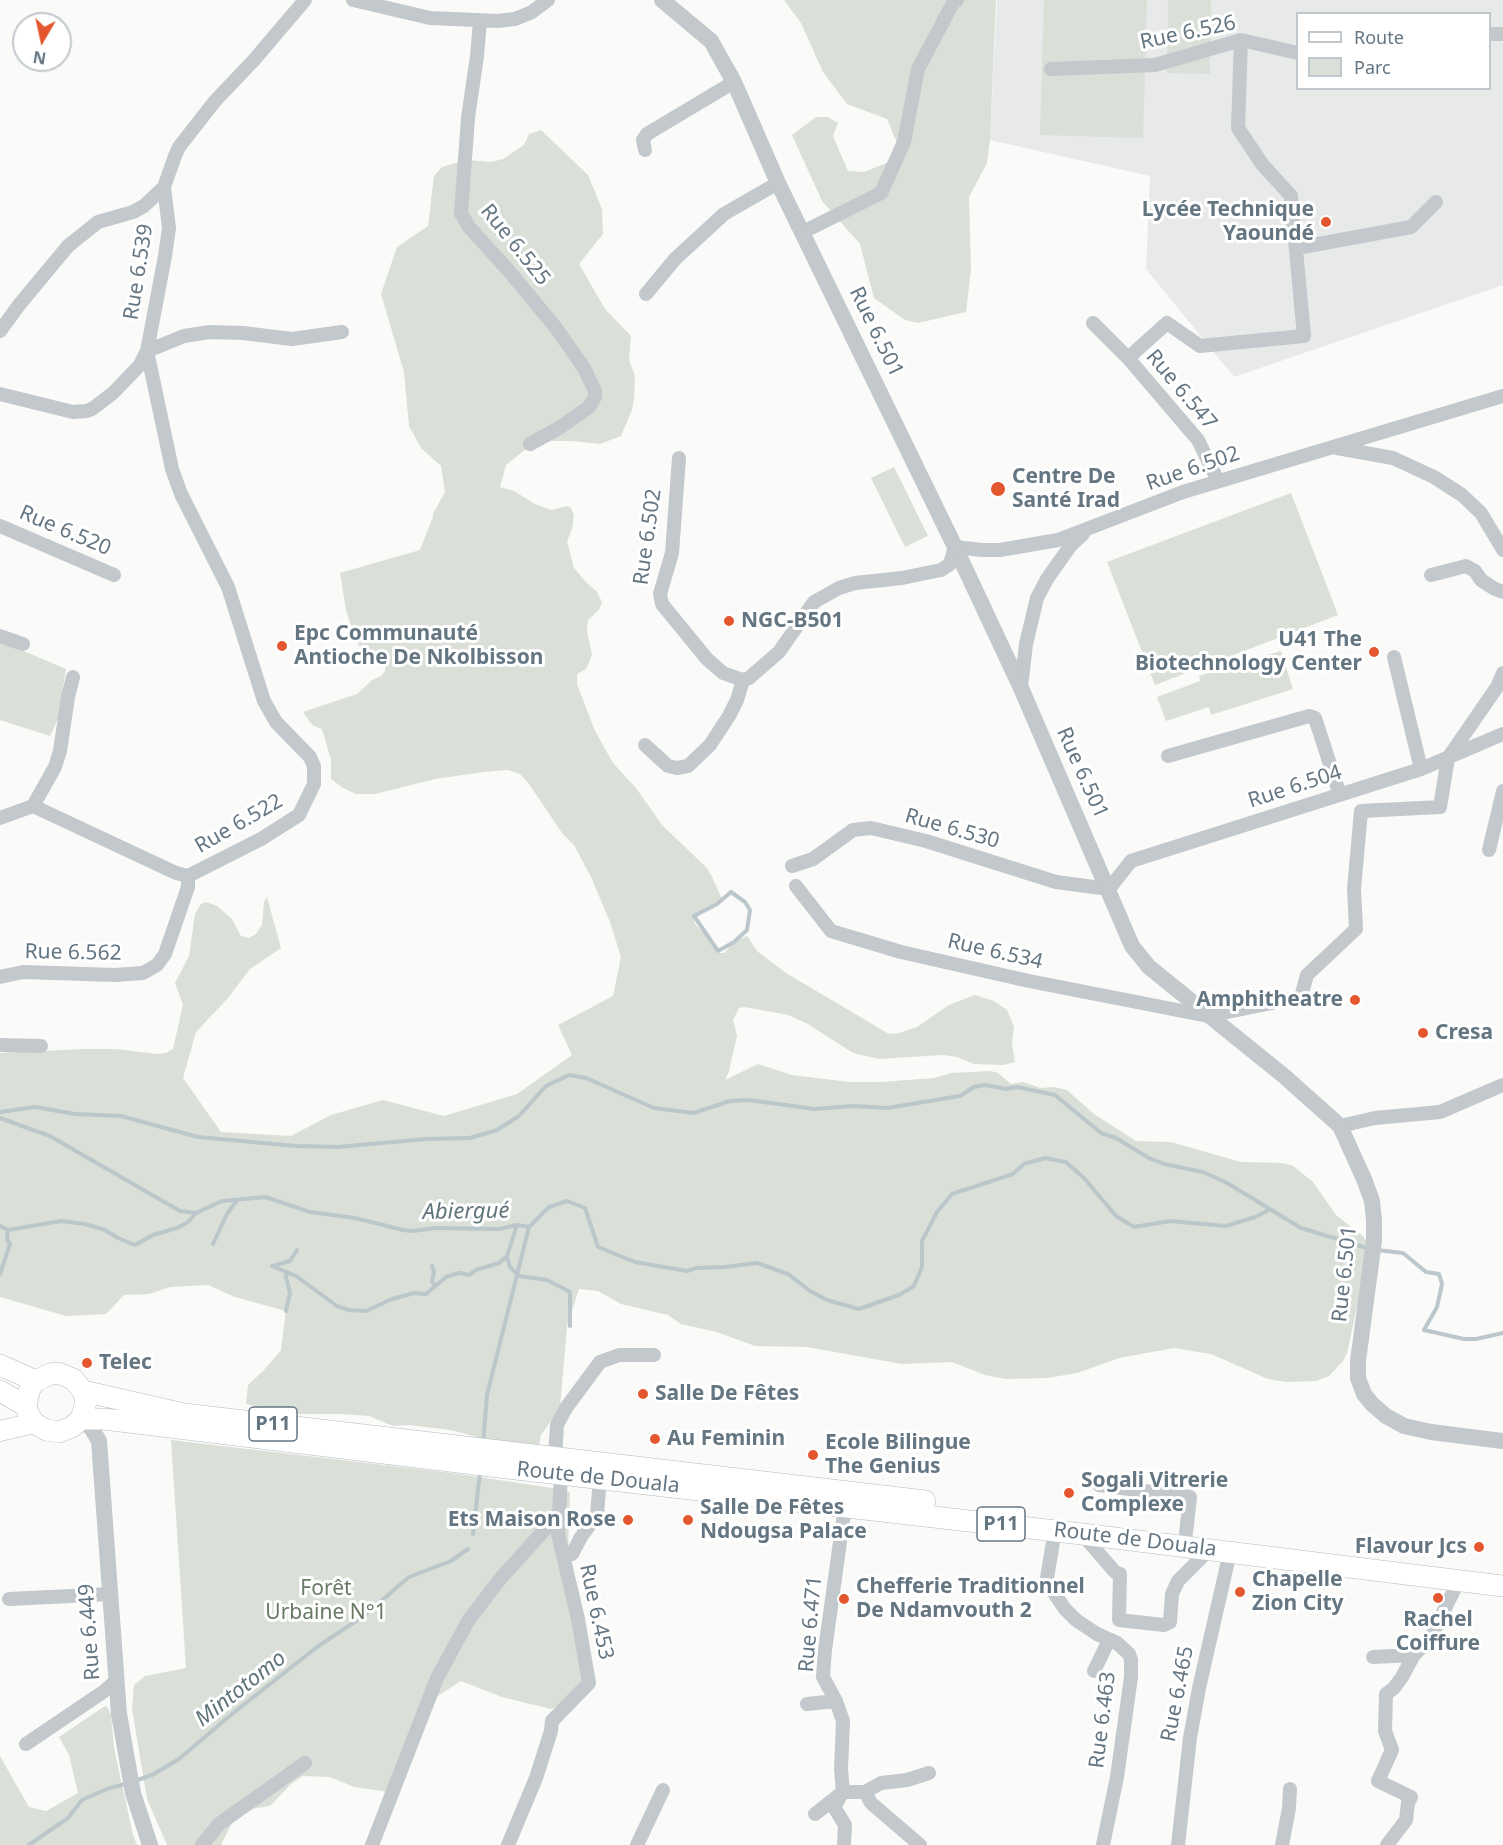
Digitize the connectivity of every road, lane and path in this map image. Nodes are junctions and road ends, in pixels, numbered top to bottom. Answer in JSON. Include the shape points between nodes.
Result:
{"nodes":[{"id":1,"x":305,"y":0,"type":"edge"},
{"id":2,"x":353,"y":0,"type":"edge"},
{"id":3,"x":548,"y":0,"type":"edge"},
{"id":4,"x":662,"y":0,"type":"edge"},
{"id":5,"x":957,"y":0,"type":"edge"},
{"id":6,"x":480,"y":21,"type":"junction"},
{"id":7,"x":1241,"y":40,"type":"junction"},
{"id":8,"x":1296,"y":53,"type":"edge"},
{"id":9,"x":1051,"y":69,"type":"dead end"},
{"id":10,"x":734,"y":82,"type":"junction"},
{"id":11,"x":645,"y":150,"type":"dead end"},
{"id":12,"x":778,"y":183,"type":"junction"},
{"id":13,"x":164,"y":186,"type":"junction"},
{"id":14,"x":1436,"y":202,"type":"dead end"},
{"id":15,"x":803,"y":232,"type":"junction"},
{"id":16,"x":1297,"y":248,"type":"junction"},
{"id":17,"x":646,"y":294,"type":"dead end"},
{"id":18,"x":1093,"y":323,"type":"dead end"},
{"id":19,"x":0,"y":331,"type":"edge"},
{"id":20,"x":342,"y":332,"type":"dead end"},
{"id":21,"x":147,"y":351,"type":"junction"},
{"id":22,"x":1128,"y":358,"type":"junction"},
{"id":23,"x":0,"y":394,"type":"edge"},
{"id":24,"x":1503,"y":396,"type":"edge"},
{"id":25,"x":530,"y":444,"type":"dead end"},
{"id":26,"x":1332,"y":447,"type":"junction"},
{"id":27,"x":680,"y":458,"type":"dead end"},
{"id":28,"x":1218,"y":482,"type":"junction"},
{"id":29,"x":0,"y":526,"type":"edge"},
{"id":30,"x":1087,"y":531,"type":"junction"},
{"id":31,"x":955,"y":547,"type":"junction"},
{"id":32,"x":1503,"y":550,"type":"edge"},
{"id":33,"x":114,"y":575,"type":"dead end"},
{"id":34,"x":1431,"y":575,"type":"dead end"},
{"id":35,"x":1503,"y":592,"type":"edge"},
{"id":36,"x":0,"y":636,"type":"edge"},
{"id":37,"x":23,"y":644,"type":"dead end"},
{"id":38,"x":1394,"y":657,"type":"dead end"},
{"id":39,"x":1503,"y":673,"type":"edge"},
{"id":40,"x":73,"y":677,"type":"dead end"},
{"id":41,"x":743,"y":680,"type":"junction"},
{"id":42,"x":1021,"y":688,"type":"junction"},
{"id":43,"x":1502,"y":732,"type":"edge"},
{"id":44,"x":645,"y":745,"type":"dead end"},
{"id":45,"x":1168,"y":756,"type":"dead end"},
{"id":46,"x":1448,"y":758,"type":"junction"},
{"id":47,"x":1421,"y":769,"type":"junction"},
{"id":48,"x":1503,"y":791,"type":"edge"},
{"id":49,"x":1340,"y":795,"type":"junction"},
{"id":50,"x":33,"y":807,"type":"junction"},
{"id":51,"x":0,"y":818,"type":"edge"},
{"id":52,"x":1489,"y":850,"type":"dead end"},
{"id":53,"x":792,"y":866,"type":"dead end"},
{"id":54,"x":188,"y":876,"type":"junction"},
{"id":55,"x":796,"y":886,"type":"dead end"},
{"id":56,"x":1108,"y":889,"type":"junction"},
{"id":57,"x":0,"y":977,"type":"edge"},
{"id":58,"x":1208,"y":1016,"type":"junction"},
{"id":59,"x":0,"y":1045,"type":"edge"},
{"id":60,"x":41,"y":1046,"type":"dead end"},
{"id":61,"x":1503,"y":1084,"type":"edge"},
{"id":62,"x":1340,"y":1126,"type":"junction"},
{"id":63,"x":654,"y":1355,"type":"dead end"},
{"id":64,"x":0,"y":1365,"type":"edge"},
{"id":65,"x":36,"y":1381,"type":"junction"},
{"id":66,"x":0,"y":1391,"type":"edge"},
{"id":67,"x":83,"y":1391,"type":"junction"},
{"id":68,"x":30,"y":1414,"type":"junction"},
{"id":69,"x":81,"y":1419,"type":"junction"},
{"id":70,"x":0,"y":1431,"type":"edge"},
{"id":71,"x":1503,"y":1441,"type":"edge"},
{"id":72,"x":481,"y":1456,"type":"junction"},
{"id":73,"x":558,"y":1466,"type":"junction"},
{"id":74,"x":600,"y":1478,"type":"junction"},
{"id":75,"x":1099,"y":1485,"type":"dead end"},
{"id":76,"x":845,"y":1506,"type":"junction"},
{"id":77,"x":558,"y":1515,"type":"junction"},
{"id":78,"x":1055,"y":1530,"type":"junction"},
{"id":79,"x":1185,"y":1533,"type":"junction"},
{"id":80,"x":1082,"y":1534,"type":"junction"},
{"id":81,"x":1220,"y":1551,"type":"junction"},
{"id":82,"x":572,"y":1554,"type":"dead end"},
{"id":83,"x":1503,"y":1572,"type":"edge"},
{"id":84,"x":1459,"y":1580,"type":"junction"},
{"id":85,"x":1503,"y":1586,"type":"edge"},
{"id":86,"x":111,"y":1594,"type":"junction"},
{"id":87,"x":9,"y":1599,"type":"dead end"},
{"id":88,"x":1109,"y":1640,"type":"junction"},
{"id":89,"x":1414,"y":1655,"type":"junction"},
{"id":90,"x":1373,"y":1657,"type":"dead end"},
{"id":91,"x":1094,"y":1671,"type":"dead end"},
{"id":92,"x":116,"y":1681,"type":"junction"},
{"id":93,"x":837,"y":1701,"type":"junction"},
{"id":94,"x":807,"y":1704,"type":"dead end"},
{"id":95,"x":26,"y":1744,"type":"dead end"},
{"id":96,"x":305,"y":1763,"type":"dead end"},
{"id":97,"x":929,"y":1773,"type":"dead end"},
{"id":98,"x":1290,"y":1789,"type":"dead end"},
{"id":99,"x":663,"y":1790,"type":"dead end"},
{"id":100,"x":843,"y":1792,"type":"junction"},
{"id":101,"x":865,"y":1792,"type":"junction"},
{"id":102,"x":815,"y":1814,"type":"dead end"},
{"id":103,"x":150,"y":1845,"type":"edge"},
{"id":104,"x":202,"y":1845,"type":"edge"},
{"id":105,"x":372,"y":1845,"type":"edge"},
{"id":106,"x":508,"y":1845,"type":"edge"},
{"id":107,"x":637,"y":1845,"type":"edge"},
{"id":108,"x":844,"y":1845,"type":"edge"},
{"id":109,"x":920,"y":1845,"type":"edge"},
{"id":110,"x":1103,"y":1845,"type":"edge"},
{"id":111,"x":1178,"y":1845,"type":"edge"},
{"id":112,"x":1282,"y":1845,"type":"edge"},
{"id":113,"x":1387,"y":1845,"type":"edge"}],
"edges":[{"from":1,"to":13,"type":"street","name":"Rue 6.539","via":[[214,101],[179,147]]},
{"from":2,"to":6,"type":"street","via":[[430,18]]},
{"from":3,"to":6,"type":"street","via":[[515,19]]},
{"from":4,"to":10,"type":"street","name":"Rue 6.501","via":[[711,41]]},
{"from":5,"to":15,"type":"street","via":[[918,69],[904,142],[880,193]]},
{"from":6,"to":25,"type":"street","name":"Rue 6.525","via":[[461,213],[556,328],[595,391],[589,407]]},
{"from":7,"to":8,"type":"street","name":"Rue 6.526"},
{"from":7,"to":9,"type":"street","name":"Rue 6.526","via":[[1155,65]]},
{"from":7,"to":16,"type":"street","name":"Rue 6.547","via":[[1238,129],[1291,196]]},
{"from":10,"to":11,"type":"street","via":[[647,134],[643,140]]},
{"from":10,"to":12,"type":"street","name":"Rue 6.501"},
{"from":12,"to":15,"type":"street","name":"Rue 6.501"},
{"from":12,"to":17,"type":"street","via":[[724,214],[675,259]]},
{"from":13,"to":19,"type":"street","via":[[144,206],[98,222],[69,246]]},
{"from":13,"to":21,"type":"street","name":"Rue 6.539","via":[[169,228]]},
{"from":14,"to":16,"type":"street","via":[[1411,227]]},
{"from":15,"to":31,"type":"street","name":"Rue 6.501"},
{"from":16,"to":22,"type":"street","name":"Rue 6.547","via":[[1304,336],[1200,346],[1167,323]]},
{"from":18,"to":22,"type":"street","name":"Rue 6.547"},
{"from":20,"to":21,"type":"street","via":[[292,339],[210,332],[184,336]]},
{"from":21,"to":23,"type":"street","name":"Rue 6.539","via":[[133,374],[86,411],[73,412]]},
{"from":21,"to":54,"type":"street","name":"Rue 6.522","via":[[181,494],[228,587],[264,701],[276,722],[310,757],[315,775],[312,793],[299,815]]},
{"from":22,"to":28,"type":"street","name":"Rue 6.547","via":[[1198,440]]},
{"from":24,"to":26,"type":"street","name":"Rue 6.502"},
{"from":26,"to":28,"type":"street","name":"Rue 6.502"},
{"from":26,"to":32,"type":"street","via":[[1393,459],[1434,477],[1481,513]]},
{"from":27,"to":41,"type":"street","name":"Rue 6.502","via":[[672,553],[660,594],[662,604],[707,659],[723,673]]},
{"from":28,"to":30,"type":"street","name":"Rue 6.502"},
{"from":29,"to":33,"type":"street","name":"Rue 6.520"},
{"from":30,"to":31,"type":"street","name":"Rue 6.502","via":[[1023,547]]},
{"from":30,"to":42,"type":"street","via":[[1071,545],[1037,598]]},
{"from":31,"to":41,"type":"street","via":[[950,564],[942,570],[855,583],[828,593],[814,602],[779,652]]},
{"from":31,"to":42,"type":"street","name":"Rue 6.501"},
{"from":34,"to":35,"type":"street","via":[[1466,566]]},
{"from":36,"to":37,"type":"street"},
{"from":38,"to":47,"type":"street"},
{"from":39,"to":46,"type":"street"},
{"from":40,"to":50,"type":"street","via":[[60,751]]},
{"from":41,"to":44,"type":"street","via":[[729,716],[710,745],[688,766],[668,766]]},
{"from":42,"to":56,"type":"street","name":"Rue 6.501"},
{"from":43,"to":46,"type":"street","name":"Rue 6.504"},
{"from":45,"to":49,"type":"street","via":[[1314,718]]},
{"from":46,"to":47,"type":"street","name":"Rue 6.504"},
{"from":46,"to":58,"type":"street","via":[[1440,807],[1361,811],[1354,890],[1356,929],[1307,975],[1301,997]]},
{"from":47,"to":49,"type":"street","name":"Rue 6.504"},
{"from":48,"to":52,"type":"street"},
{"from":49,"to":56,"type":"street","name":"Rue 6.504","via":[[1131,861]]},
{"from":50,"to":51,"type":"street"},
{"from":50,"to":54,"type":"street","name":"Rue 6.522"},
{"from":53,"to":56,"type":"street","name":"Rue 6.530","via":[[813,859],[853,830],[871,828],[1056,882]]},
{"from":54,"to":57,"type":"street","name":"Rue 6.562","via":[[188,887],[165,954],[157,965],[143,973],[23,972]]},
{"from":55,"to":58,"type":"street","name":"Rue 6.534","via":[[831,931],[901,952],[1029,981]]},
{"from":56,"to":58,"type":"street","name":"Rue 6.501","via":[[1132,946],[1149,967]]},
{"from":58,"to":62,"type":"street","name":"Rue 6.501"},
{"from":59,"to":60,"type":"street"},
{"from":61,"to":62,"type":"street","via":[[1440,1112],[1375,1118]]},
{"from":62,"to":71,"type":"street","name":"Rue 6.501","via":[[1372,1201],[1374,1241],[1358,1378],[1364,1394],[1386,1416],[1404,1426]]},
{"from":63,"to":73,"type":"street","name":"Rue 6.453","via":[[619,1355],[600,1362],[557,1425]]},
{"from":64,"to":65,"type":"main road"},
{"from":65,"to":67,"type":"main road","via":[[58,1373],[73,1379]]},
{"from":65,"to":68,"type":"main road","via":[[27,1396]]},
{"from":66,"to":68,"type":"main road","number":"P11"},
{"from":67,"to":69,"type":"main road","via":[[86,1402]]},
{"from":67,"to":72,"type":"main road","number":"P11","via":[[184,1414]]},
{"from":68,"to":69,"type":"main road","number":"P11","via":[[46,1430],[59,1432]]},
{"from":68,"to":70,"type":"main road"},
{"from":69,"to":72,"type":"main road","number":"P11"},
{"from":69,"to":86,"type":"street","name":"Rue 6.449","via":[[99,1441]]},
{"from":72,"to":73,"type":"main road","number":"P11"},
{"from":73,"to":74,"type":"main road","name":"Route de Douala","number":"P11"},
{"from":73,"to":77,"type":"street","name":"Rue 6.453"},
{"from":73,"to":79,"type":"main road","number":"P11"},
{"from":74,"to":76,"type":"main road","name":"Route de Douala","number":"P11"},
{"from":74,"to":82,"type":"street","via":[[597,1515]]},
{"from":75,"to":79,"type":"street","via":[[1190,1497]]},
{"from":76,"to":78,"type":"main road","name":"Route de Douala","number":"P11"},
{"from":76,"to":93,"type":"street","name":"Rue 6.471","via":[[825,1650],[824,1677]]},
{"from":77,"to":105,"type":"street","via":[[468,1621],[437,1678]]},
{"from":77,"to":106,"type":"street","name":"Rue 6.453","via":[[558,1533],[589,1683],[552,1721],[536,1778]]},
{"from":78,"to":80,"type":"main road","name":"Route de Douala","number":"P11"},
{"from":78,"to":88,"type":"street","name":"Rue 6.463","via":[[1047,1578],[1052,1590],[1076,1620]]},
{"from":79,"to":83,"type":"main road","number":"P11"},
{"from":80,"to":81,"type":"main road","name":"Route de Douala","number":"P11"},
{"from":80,"to":81,"type":"street","via":[[1120,1574],[1119,1620],[1164,1625],[1170,1622],[1172,1594],[1178,1581]]},
{"from":81,"to":84,"type":"main road","name":"Route de Douala","number":"P11"},
{"from":81,"to":111,"type":"street","name":"Rue 6.465","via":[[1190,1738]]},
{"from":84,"to":85,"type":"main road","name":"Route de Douala","number":"P11"},
{"from":84,"to":89,"type":"street","via":[[1430,1639]]},
{"from":86,"to":87,"type":"street"},
{"from":86,"to":92,"type":"street","name":"Rue 6.449"},
{"from":88,"to":91,"type":"street"},
{"from":88,"to":110,"type":"street","name":"Rue 6.463","via":[[1129,1654],[1132,1668]]},
{"from":89,"to":90,"type":"street"},
{"from":89,"to":113,"type":"street","via":[[1395,1688],[1386,1694],[1385,1731],[1392,1749],[1378,1781],[1411,1797],[1406,1820]]},
{"from":92,"to":95,"type":"street"},
{"from":92,"to":103,"type":"street","name":"Rue 6.449","via":[[129,1774]]},
{"from":93,"to":94,"type":"street"},
{"from":93,"to":100,"type":"street","name":"Rue 6.471","via":[[843,1721]]},
{"from":96,"to":104,"type":"street","via":[[219,1824]]},
{"from":97,"to":101,"type":"street","via":[[881,1784]]},
{"from":98,"to":112,"type":"street"},
{"from":99,"to":107,"type":"street"},
{"from":100,"to":101,"type":"street"},
{"from":100,"to":102,"type":"street"},
{"from":100,"to":108,"type":"street","name":"Rue 6.471","via":[[834,1807],[845,1825]]},
{"from":101,"to":109,"type":"street","via":[[871,1803]]}]}
